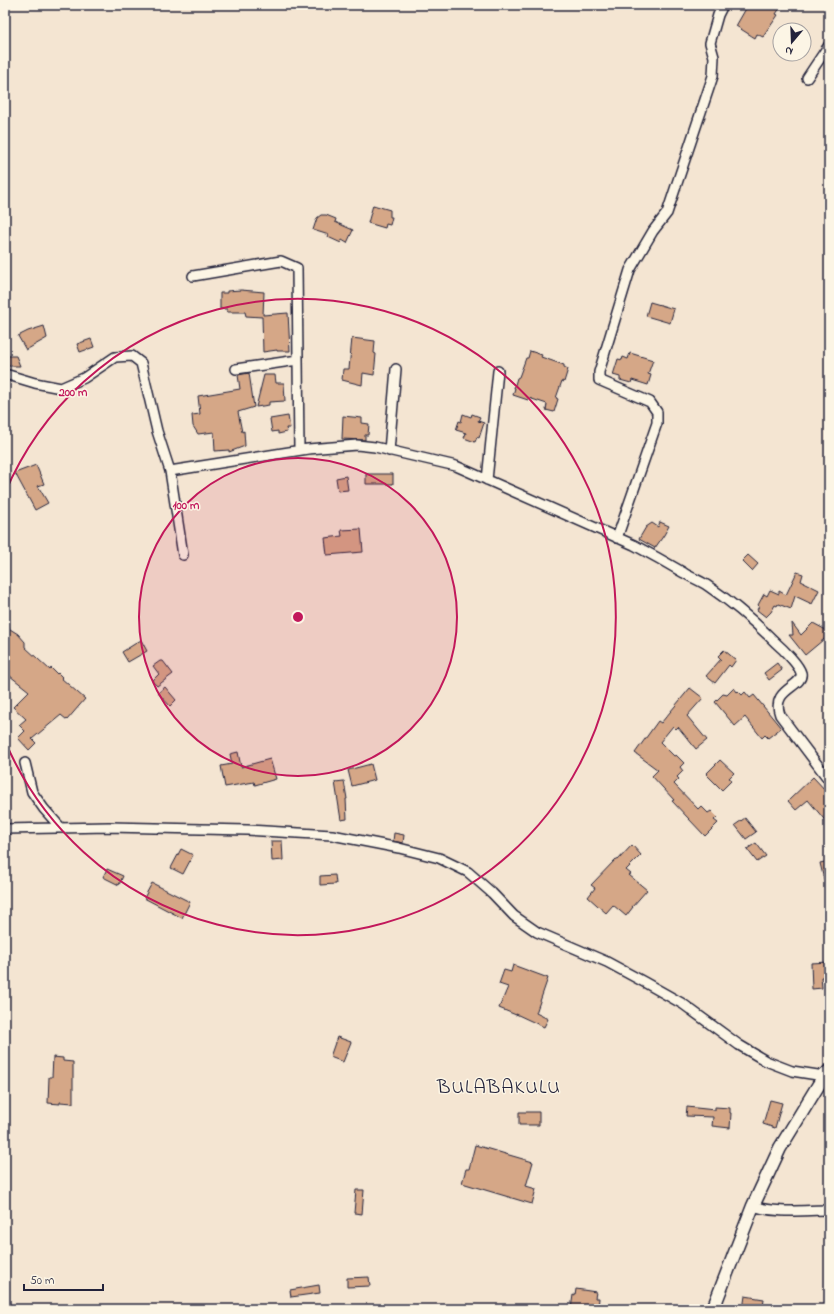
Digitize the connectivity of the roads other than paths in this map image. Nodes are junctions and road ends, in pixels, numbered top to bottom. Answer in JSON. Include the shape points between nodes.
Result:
{"nodes":[{"id":1,"x":723,"y":5,"type":"edge"},
{"id":2,"x":829,"y":45,"type":"edge"},
{"id":3,"x":807,"y":78,"type":"dead end"},
{"id":4,"x":193,"y":276,"type":"dead end"},
{"id":5,"x":298,"y":360,"type":"junction"},
{"id":6,"x":236,"y":369,"type":"dead end"},
{"id":7,"x":396,"y":369,"type":"dead end"},
{"id":8,"x":498,"y":371,"type":"dead end"},
{"id":9,"x":5,"y":374,"type":"edge"},
{"id":10,"x":299,"y":450,"type":"junction"},
{"id":11,"x":389,"y":451,"type":"junction"},
{"id":12,"x":170,"y":471,"type":"junction"},
{"id":13,"x":486,"y":480,"type":"junction"},
{"id":14,"x":617,"y":538,"type":"junction"},
{"id":15,"x":182,"y":555,"type":"dead end"},
{"id":16,"x":25,"y":763,"type":"dead end"},
{"id":17,"x":829,"y":780,"type":"edge"},
{"id":18,"x":61,"y":828,"type":"junction"},
{"id":19,"x":5,"y":829,"type":"edge"},
{"id":20,"x":826,"y":1073,"type":"edge"},
{"id":21,"x":753,"y":1206,"type":"junction"},
{"id":22,"x":829,"y":1210,"type":"edge"},
{"id":23,"x":714,"y":1309,"type":"edge"}],
"edges":[{"from":1,"to":14,"type":"street","via":[[710,43],[714,57],[713,76],[667,213],[630,270],[599,372],[599,380],[650,402],[657,412],[657,423]]},
{"from":2,"to":3,"type":"street"},
{"from":4,"to":5,"type":"street","via":[[281,261],[297,268]]},
{"from":5,"to":6,"type":"street"},
{"from":5,"to":10,"type":"street"},
{"from":7,"to":11,"type":"street"},
{"from":8,"to":13,"type":"street"},
{"from":9,"to":12,"type":"street","via":[[61,388],[84,378],[115,356],[132,356],[141,364],[157,431]]},
{"from":10,"to":11,"type":"street","via":[[357,445]]},
{"from":10,"to":12,"type":"street"},
{"from":11,"to":13,"type":"street","via":[[456,466]]},
{"from":12,"to":15,"type":"street"},
{"from":13,"to":14,"type":"street"},
{"from":14,"to":17,"type":"street","via":[[660,558],[707,585],[739,608],[786,652],[801,673],[801,677],[784,692],[778,703],[778,710]]},
{"from":16,"to":18,"type":"street","via":[[32,792]]},
{"from":18,"to":19,"type":"street"},
{"from":18,"to":20,"type":"street","via":[[247,830],[332,836],[439,858],[468,872],[514,916],[537,932],[607,962],[644,982],[683,1004],[739,1045],[766,1061],[792,1071]]},
{"from":20,"to":21,"type":"street","via":[[780,1148]]},
{"from":21,"to":22,"type":"street","via":[[787,1211]]},
{"from":21,"to":23,"type":"street"}]}
